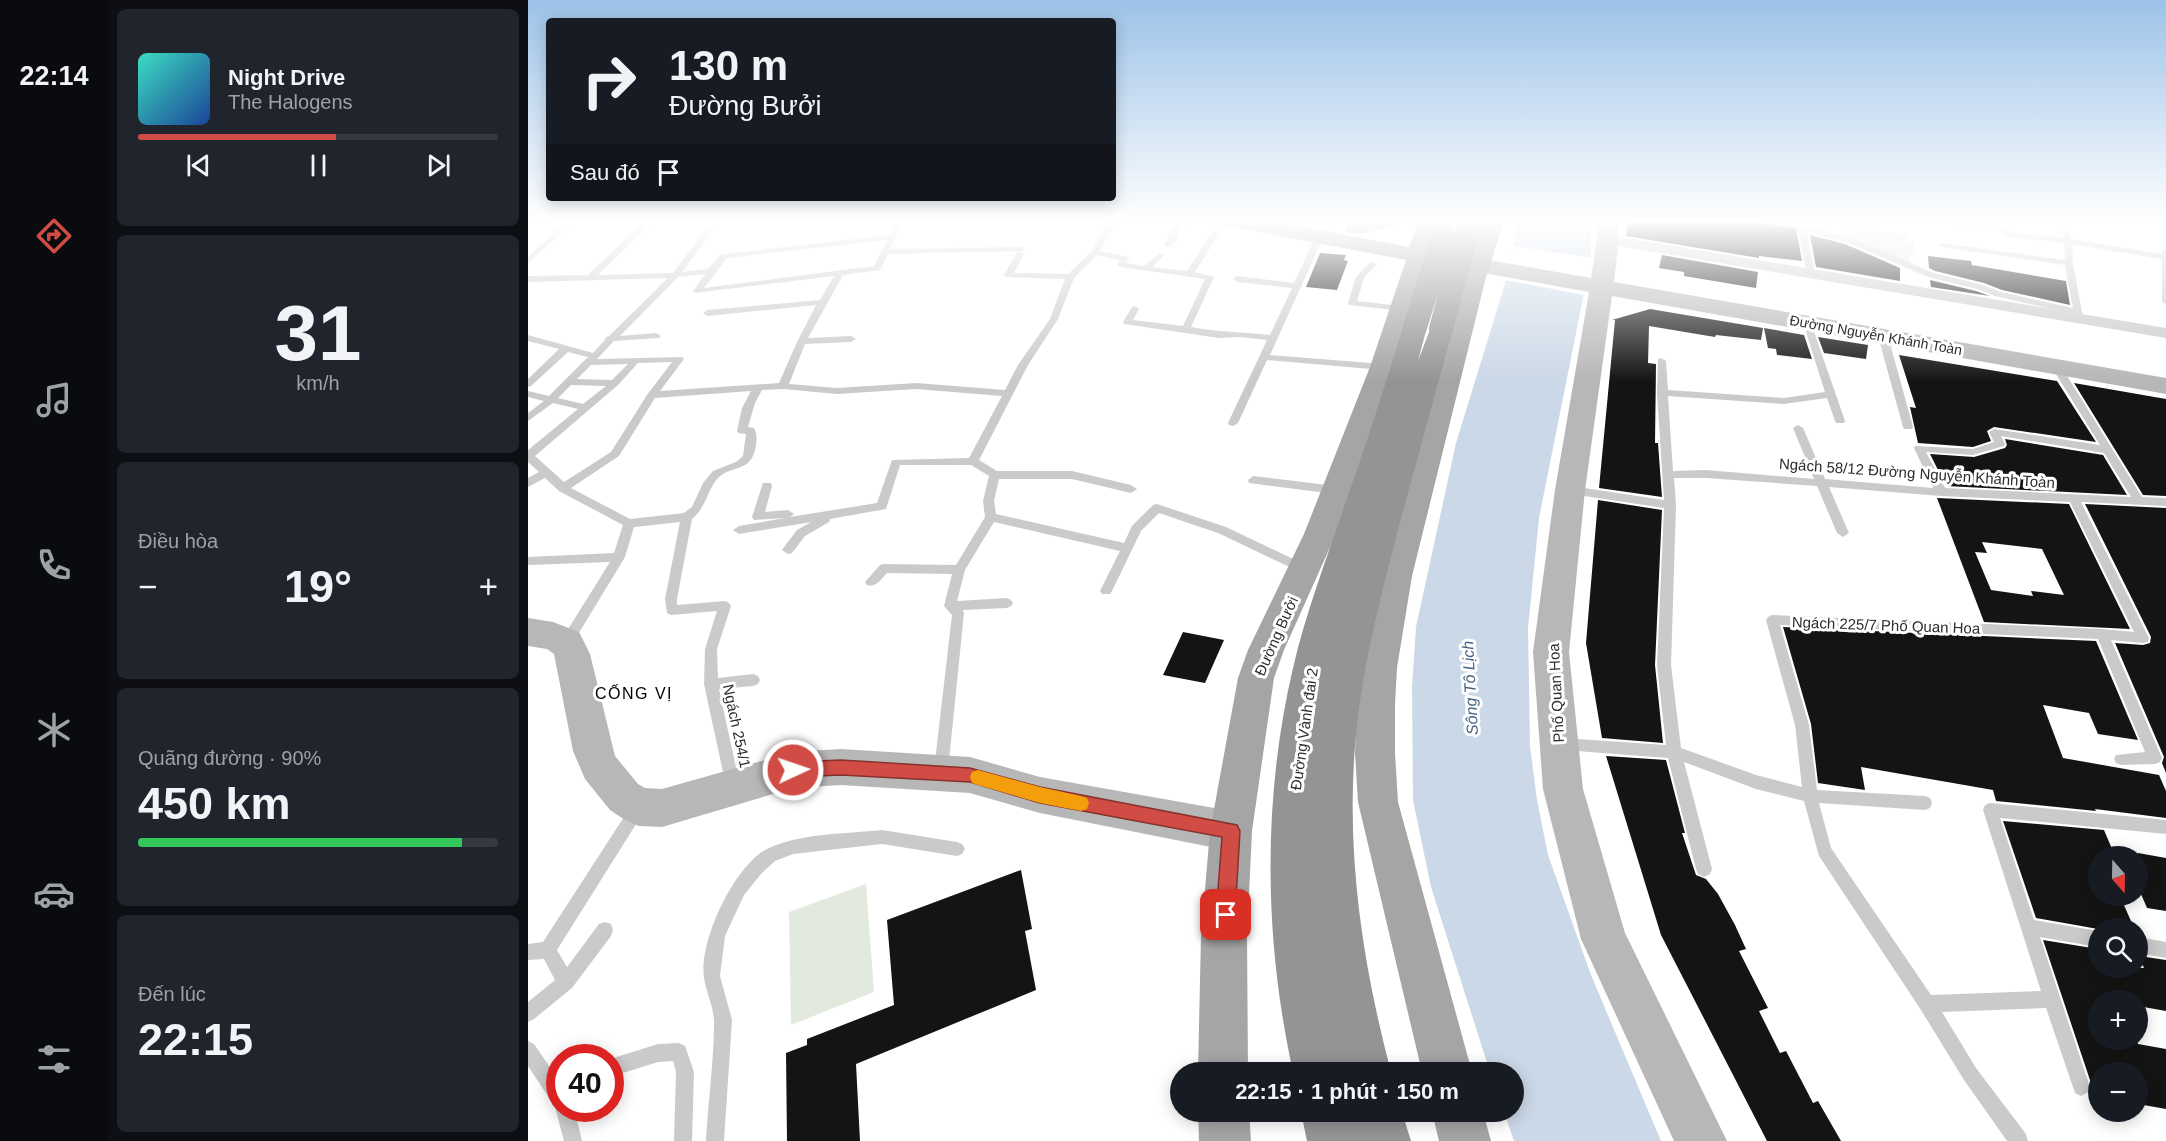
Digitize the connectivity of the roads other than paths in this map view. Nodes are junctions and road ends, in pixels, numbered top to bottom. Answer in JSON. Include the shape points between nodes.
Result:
{"nodes":[{"id":1,"x":595,"y":274,"type":"edge"},
{"id":2,"x":682,"y":274,"type":"edge"},
{"id":3,"x":709,"y":274,"type":"edge"},
{"id":4,"x":824,"y":274,"type":"edge"},
{"id":5,"x":840,"y":274,"type":"edge"},
{"id":6,"x":1008,"y":274,"type":"edge"},
{"id":7,"x":1073,"y":274,"type":"edge"},
{"id":8,"x":1192,"y":274,"type":"edge"},
{"id":9,"x":1302,"y":274,"type":"edge"},
{"id":10,"x":1363,"y":274,"type":"edge"},
{"id":11,"x":1383,"y":274,"type":"edge"},
{"id":12,"x":1418,"y":274,"type":"edge"},
{"id":13,"x":1428,"y":274,"type":"edge"},
{"id":14,"x":1437,"y":274,"type":"edge"},
{"id":15,"x":1467,"y":274,"type":"edge"},
{"id":16,"x":1487,"y":274,"type":"edge"},
{"id":17,"x":1534,"y":274,"type":"edge"},
{"id":18,"x":1603,"y":274,"type":"edge"},
{"id":19,"x":1813,"y":274,"type":"edge"},
{"id":20,"x":1929,"y":274,"type":"edge"},
{"id":21,"x":2071,"y":274,"type":"edge"},
{"id":22,"x":2165,"y":274,"type":"edge"},
{"id":23,"x":675,"y":275,"type":"junction"},
{"id":24,"x":1070,"y":277,"type":"junction"},
{"id":25,"x":591,"y":278,"type":"junction"},
{"id":26,"x":528,"y":279,"type":"edge"},
{"id":27,"x":1237,"y":279,"type":"dead end"},
{"id":28,"x":1297,"y":286,"type":"junction"},
{"id":29,"x":1601,"y":287,"type":"junction"},
{"id":30,"x":822,"y":302,"type":"junction"},
{"id":31,"x":2166,"y":302,"type":"edge"},
{"id":32,"x":1135,"y":309,"type":"dead end"},
{"id":33,"x":1415,"y":309,"type":"junction"},
{"id":34,"x":707,"y":313,"type":"dead end"},
{"id":35,"x":2079,"y":316,"type":"junction"},
{"id":36,"x":1808,"y":323,"type":"junction"},
{"id":37,"x":1186,"y":329,"type":"junction"},
{"id":38,"x":2166,"y":333,"type":"edge"},
{"id":39,"x":656,"y":336,"type":"dead end"},
{"id":40,"x":1883,"y":336,"type":"junction"},
{"id":41,"x":528,"y":338,"type":"edge"},
{"id":42,"x":1273,"y":338,"type":"junction"},
{"id":43,"x":609,"y":339,"type":"junction"},
{"id":44,"x":851,"y":339,"type":"dead end"},
{"id":45,"x":802,"y":341,"type":"junction"},
{"id":46,"x":566,"y":348,"type":"junction"},
{"id":47,"x":1263,"y":357,"type":"junction"},
{"id":48,"x":592,"y":359,"type":"junction"},
{"id":49,"x":635,"y":361,"type":"junction"},
{"id":50,"x":1661,"y":361,"type":"dead end"},
{"id":51,"x":2056,"y":366,"type":"junction"},
{"id":52,"x":1383,"y":367,"type":"junction"},
{"id":53,"x":2166,"y":372,"type":"edge"},
{"id":54,"x":568,"y":382,"type":"junction"},
{"id":55,"x":615,"y":383,"type":"junction"},
{"id":56,"x":528,"y":384,"type":"edge"},
{"id":57,"x":2166,"y":386,"type":"edge"},
{"id":58,"x":783,"y":387,"type":"junction"},
{"id":59,"x":759,"y":388,"type":"junction"},
{"id":60,"x":1008,"y":393,"type":"junction"},
{"id":61,"x":1662,"y":393,"type":"junction"},
{"id":62,"x":528,"y":394,"type":"edge"},
{"id":63,"x":1831,"y":394,"type":"junction"},
{"id":64,"x":652,"y":395,"type":"junction"},
{"id":65,"x":551,"y":400,"type":"junction"},
{"id":66,"x":585,"y":408,"type":"junction"},
{"id":67,"x":528,"y":418,"type":"edge"},
{"id":68,"x":1840,"y":421,"type":"dead end"},
{"id":69,"x":1233,"y":423,"type":"dead end"},
{"id":70,"x":1908,"y":427,"type":"dead end"},
{"id":71,"x":1798,"y":428,"type":"dead end"},
{"id":72,"x":2107,"y":450,"type":"junction"},
{"id":73,"x":528,"y":456,"type":"edge"},
{"id":74,"x":973,"y":461,"type":"junction"},
{"id":75,"x":545,"y":473,"type":"junction"},
{"id":76,"x":995,"y":475,"type":"junction"},
{"id":77,"x":1667,"y":475,"type":"junction"},
{"id":78,"x":1253,"y":480,"type":"dead end"},
{"id":79,"x":1822,"y":482,"type":"junction"},
{"id":80,"x":528,"y":483,"type":"edge"},
{"id":81,"x":767,"y":486,"type":"dead end"},
{"id":82,"x":563,"y":488,"type":"junction"},
{"id":83,"x":1131,"y":489,"type":"dead end"},
{"id":84,"x":1335,"y":490,"type":"junction"},
{"id":85,"x":1570,"y":490,"type":"junction"},
{"id":86,"x":1941,"y":492,"type":"junction"},
{"id":87,"x":2074,"y":499,"type":"junction"},
{"id":88,"x":2139,"y":501,"type":"junction"},
{"id":89,"x":2166,"y":502,"type":"edge"},
{"id":90,"x":1670,"y":505,"type":"junction"},
{"id":91,"x":831,"y":516,"type":"junction"},
{"id":92,"x":687,"y":517,"type":"junction"},
{"id":93,"x":991,"y":517,"type":"junction"},
{"id":94,"x":787,"y":521,"type":"junction"},
{"id":95,"x":629,"y":523,"type":"junction"},
{"id":96,"x":739,"y":530,"type":"dead end"},
{"id":97,"x":1843,"y":533,"type":"dead end"},
{"id":98,"x":1127,"y":548,"type":"junction"},
{"id":99,"x":788,"y":550,"type":"dead end"},
{"id":100,"x":619,"y":557,"type":"junction"},
{"id":101,"x":528,"y":561,"type":"edge"},
{"id":102,"x":959,"y":570,"type":"junction"},
{"id":103,"x":1305,"y":570,"type":"junction"},
{"id":104,"x":871,"y":582,"type":"dead end"},
{"id":105,"x":1106,"y":591,"type":"dead end"},
{"id":106,"x":1007,"y":603,"type":"dead end"},
{"id":107,"x":950,"y":606,"type":"junction"},
{"id":108,"x":528,"y":632,"type":"edge"},
{"id":109,"x":2102,"y":634,"type":"junction"},
{"id":110,"x":566,"y":642,"type":"junction"},
{"id":111,"x":753,"y":680,"type":"dead end"},
{"id":112,"x":711,"y":684,"type":"junction"},
{"id":113,"x":1559,"y":744,"type":"junction"},
{"id":114,"x":1674,"y":752,"type":"junction"},
{"id":115,"x":2121,"y":759,"type":"dead end"},
{"id":116,"x":941,"y":772,"type":"junction"},
{"id":117,"x":733,"y":788,"type":"junction"},
{"id":118,"x":1810,"y":796,"type":"junction"},
{"id":119,"x":1925,"y":803,"type":"dead end"},
{"id":120,"x":639,"y":807,"type":"junction"},
{"id":121,"x":2166,"y":827,"type":"edge"},
{"id":122,"x":1231,"y":831,"type":"junction"},
{"id":123,"x":957,"y":849,"type":"dead end"},
{"id":124,"x":1704,"y":869,"type":"dead end"},
{"id":125,"x":2030,"y":927,"type":"junction"},
{"id":126,"x":605,"y":930,"type":"dead end"},
{"id":127,"x":2088,"y":937,"type":"edge"},
{"id":128,"x":2148,"y":947,"type":"edge"},
{"id":129,"x":548,"y":950,"type":"junction"},
{"id":130,"x":2166,"y":950,"type":"edge"},
{"id":131,"x":528,"y":952,"type":"edge"},
{"id":132,"x":566,"y":981,"type":"junction"},
{"id":133,"x":2053,"y":999,"type":"junction"},
{"id":134,"x":1927,"y":1004,"type":"junction"},
{"id":135,"x":528,"y":1013,"type":"edge"},
{"id":136,"x":528,"y":1050,"type":"edge"},
{"id":137,"x":1223,"y":1062,"type":"edge"},
{"id":138,"x":1316,"y":1062,"type":"edge"},
{"id":139,"x":1363,"y":1062,"type":"edge"},
{"id":140,"x":1444,"y":1062,"type":"edge"},
{"id":141,"x":624,"y":1064,"type":"edge"},
{"id":142,"x":546,"y":1075,"type":"edge"},
{"id":143,"x":2081,"y":1087,"type":"dead end"},
{"id":144,"x":569,"y":1122,"type":"edge"},
{"id":145,"x":1224,"y":1122,"type":"edge"},
{"id":146,"x":1329,"y":1122,"type":"edge"},
{"id":147,"x":1380,"y":1122,"type":"edge"},
{"id":148,"x":1461,"y":1122,"type":"edge"},
{"id":149,"x":573,"y":1141,"type":"edge"},
{"id":150,"x":682,"y":1141,"type":"edge"},
{"id":151,"x":715,"y":1141,"type":"edge"},
{"id":152,"x":1225,"y":1141,"type":"edge"},
{"id":153,"x":1333,"y":1141,"type":"edge"},
{"id":154,"x":1385,"y":1141,"type":"edge"},
{"id":155,"x":1466,"y":1141,"type":"edge"},
{"id":156,"x":1701,"y":1141,"type":"edge"},
{"id":157,"x":2019,"y":1141,"type":"edge"}],
"edges":[{"from":1,"to":25,"type":"lane"},
{"from":2,"to":23,"type":"lane"},
{"from":3,"to":4,"type":"lane","via":[[697,291]]},
{"from":5,"to":30,"type":"lane"},
{"from":6,"to":24,"type":"lane"},
{"from":7,"to":24,"type":"lane"},
{"from":8,"to":37,"type":"lane","via":[[1210,278]]},
{"from":9,"to":28,"type":"lane"},
{"from":10,"to":33,"type":"lane","via":[[1352,303]]},
{"from":11,"to":33,"type":"main road"},
{"from":12,"to":33,"type":"main road","name":"Đường Bưởi"},
{"from":13,"to":33,"type":"highway","bridge":true},
{"from":14,"to":33,"type":"highway","bridge":true},
{"from":15,"to":33,"type":"main road","via":[[1446,282],[1428,281]]},
{"from":16,"to":140,"type":"main road","via":[[1395,576],[1376,704],[1378,802]]},
{"from":17,"to":29,"type":"main road"},
{"from":18,"to":29,"type":"main road","name":"Phố Quan Hoa"},
{"from":19,"to":35,"type":"street"},
{"from":20,"to":35,"type":"lane"},
{"from":21,"to":35,"type":"lane"},
{"from":22,"to":31,"type":"lane"},
{"from":23,"to":25,"type":"lane"},
{"from":23,"to":43,"type":"lane"},
{"from":24,"to":60,"type":"lane","via":[[1054,319]]},
{"from":25,"to":26,"type":"lane"},
{"from":27,"to":28,"type":"lane"},
{"from":28,"to":42,"type":"lane"},
{"from":29,"to":36,"type":"main road","name":"Đường Nguyễn Khánh Toàn"},
{"from":29,"to":53,"type":"main road","name":"Đường Nguyễn Khánh Toàn"},
{"from":29,"to":85,"type":"main road","name":"Phố Quan Hoa"},
{"from":30,"to":34,"type":"lane"},
{"from":30,"to":45,"type":"lane"},
{"from":32,"to":37,"type":"lane","via":[[1127,322]]},
{"from":33,"to":52,"type":"main road","name":"Đường Bưởi"},
{"from":33,"to":138,"type":"highway","name":"Đường Vành đai 2","via":[[1324,615],[1306,689],[1298,745],[1292,890]]},
{"from":33,"to":139,"type":"highway","via":[[1343,691],[1337,746],[1335,896]]},
{"from":35,"to":38,"type":"street"},
{"from":36,"to":40,"type":"main road","name":"Đường Nguyễn Khánh Toàn"},
{"from":36,"to":63,"type":"lane"},
{"from":37,"to":42,"type":"lane"},
{"from":39,"to":43,"type":"lane"},
{"from":40,"to":51,"type":"main road","name":"Đường Nguyễn Khánh Toàn"},
{"from":40,"to":70,"type":"lane"},
{"from":41,"to":46,"type":"lane"},
{"from":42,"to":47,"type":"lane"},
{"from":43,"to":48,"type":"lane"},
{"from":44,"to":45,"type":"lane"},
{"from":45,"to":58,"type":"lane"},
{"from":46,"to":48,"type":"lane"},
{"from":46,"to":56,"type":"lane"},
{"from":47,"to":52,"type":"lane"},
{"from":47,"to":69,"type":"lane"},
{"from":48,"to":49,"type":"lane"},
{"from":48,"to":54,"type":"lane"},
{"from":49,"to":55,"type":"lane"},
{"from":49,"to":64,"type":"lane","via":[[679,359]]},
{"from":50,"to":61,"type":"lane"},
{"from":51,"to":57,"type":"main road","name":"Đường Nguyễn Khánh Toàn"},
{"from":51,"to":72,"type":"lane"},
{"from":52,"to":84,"type":"main road","name":"Đường Bưởi"},
{"from":54,"to":55,"type":"lane"},
{"from":54,"to":65,"type":"lane"},
{"from":55,"to":66,"type":"lane"},
{"from":58,"to":59,"type":"lane"},
{"from":58,"to":60,"type":"lane","via":[[837,391],[916,386]]},
{"from":59,"to":64,"type":"lane"},
{"from":59,"to":92,"type":"lane","via":[[751,397],[742,431],[750,430],[752,434],[749,455],[735,467],[712,476],[693,513]]},
{"from":60,"to":74,"type":"lane"},
{"from":61,"to":63,"type":"lane","via":[[1784,401]]},
{"from":61,"to":77,"type":"lane"},
{"from":62,"to":65,"type":"lane"},
{"from":63,"to":68,"type":"lane"},
{"from":64,"to":82,"type":"lane","via":[[615,454]]},
{"from":65,"to":66,"type":"lane"},
{"from":65,"to":67,"type":"lane"},
{"from":66,"to":73,"type":"lane"},
{"from":71,"to":79,"type":"lane"},
{"from":72,"to":86,"type":"lane","via":[[1994,432],[2000,444],[1973,452],[1919,448]]},
{"from":72,"to":88,"type":"lane"},
{"from":73,"to":75,"type":"lane"},
{"from":74,"to":76,"type":"lane"},
{"from":74,"to":91,"type":"lane","via":[[896,462],[882,506]]},
{"from":75,"to":80,"type":"lane"},
{"from":75,"to":82,"type":"lane"},
{"from":76,"to":83,"type":"lane","via":[[1072,475]]},
{"from":76,"to":93,"type":"lane","via":[[988,494]]},
{"from":77,"to":79,"type":"lane","name":"Ngách 58/12 Đường Nguyễn Khánh Toàn"},
{"from":77,"to":90,"type":"lane"},
{"from":78,"to":84,"type":"lane"},
{"from":79,"to":86,"type":"lane","name":"Ngách 58/12 Đường Nguyễn Khánh Toàn"},
{"from":79,"to":97,"type":"lane"},
{"from":81,"to":94,"type":"lane","via":[[758,518],[789,514]]},
{"from":82,"to":95,"type":"lane"},
{"from":84,"to":103,"type":"main road","name":"Đường Bưởi"},
{"from":85,"to":90,"type":"lane"},
{"from":85,"to":113,"type":"main road","name":"Phố Quan Hoa","via":[[1551,652]]},
{"from":86,"to":87,"type":"lane","name":"Ngách 58/12 Đường Nguyễn Khánh Toàn"},
{"from":87,"to":88,"type":"lane","name":"Ngách 58/12 Đường Nguyễn Khánh Toàn"},
{"from":87,"to":109,"type":"lane","name":"Ngách 225/7 Phố Quan Hoa","via":[[2143,638]]},
{"from":88,"to":89,"type":"lane","name":"Ngách 58/12 Đường Nguyễn Khánh Toàn"},
{"from":90,"to":114,"type":"lane","via":[[1664,665]]},
{"from":91,"to":94,"type":"lane"},
{"from":91,"to":99,"type":"lane","via":[[801,533]]},
{"from":92,"to":95,"type":"lane"},
{"from":92,"to":112,"type":"lane","name":"Ngách 254/1","via":[[671,610],[725,606],[711,649]]},
{"from":93,"to":98,"type":"lane"},
{"from":93,"to":102,"type":"lane"},
{"from":94,"to":96,"type":"lane"},
{"from":95,"to":100,"type":"lane"},
{"from":98,"to":103,"type":"lane","via":[[1136,529],[1158,508],[1222,530]]},
{"from":98,"to":105,"type":"lane"},
{"from":100,"to":101,"type":"lane"},
{"from":100,"to":110,"type":"lane"},
{"from":102,"to":104,"type":"lane","via":[[884,568]]},
{"from":102,"to":107,"type":"lane"},
{"from":103,"to":122,"type":"main road","name":"Đường Bưởi","via":[[1256,678]]},
{"from":106,"to":107,"type":"lane"},
{"from":107,"to":116,"type":"lane","via":[[958,613]]},
{"from":108,"to":110,"type":"main road"},
{"from":109,"to":115,"type":"lane","via":[[2155,758]]},
{"from":109,"to":118,"type":"lane","name":"Ngách 225/7 Phố Quan Hoa","via":[[1772,620],[1802,725]]},
{"from":110,"to":120,"type":"main road","via":[[599,767],[624,797]]},
{"from":111,"to":112,"type":"lane"},
{"from":112,"to":117,"type":"lane","name":"Ngách 254/1"},
{"from":113,"to":114,"type":"lane"},
{"from":113,"to":156,"type":"main road","name":"Phố Quan Hoa","via":[[1563,789],[1604,939]]},
{"from":114,"to":118,"type":"lane","via":[[1756,782]]},
{"from":114,"to":124,"type":"lane"},
{"from":116,"to":117,"type":"main road","via":[[841,767],[793,770]]},
{"from":116,"to":122,"type":"main road","via":[[970,775],[1115,811]]},
{"from":117,"to":120,"type":"main road","via":[[662,808]]},
{"from":118,"to":119,"type":"lane"},
{"from":118,"to":134,"type":"lane","name":"Ngách 225/7 Phố Quan Hoa","via":[[1824,851]]},
{"from":120,"to":129,"type":"lane"},
{"from":121,"to":125,"type":"lane","via":[[1990,810]]},
{"from":122,"to":137,"type":"main road","name":"Đường Bưởi","via":[[1224,936]]},
{"from":123,"to":151,"type":"lane","via":[[882,837],[793,847],[770,856],[738,889],[717,935],[712,976],[723,1020]]},
{"from":125,"to":127,"type":"lane"},
{"from":125,"to":133,"type":"lane"},
{"from":126,"to":132,"type":"lane"},
{"from":128,"to":130,"type":"lane"},
{"from":129,"to":131,"type":"lane"},
{"from":129,"to":132,"type":"lane"},
{"from":132,"to":135,"type":"lane"},
{"from":133,"to":134,"type":"lane"},
{"from":133,"to":143,"type":"lane"},
{"from":134,"to":157,"type":"lane","name":"Ngách 225/7 Phố Quan Hoa"},
{"from":136,"to":142,"type":"lane"},
{"from":141,"to":150,"type":"lane","via":[[658,1053],[679,1052],[685,1072]]},
{"from":144,"to":149,"type":"lane"},
{"from":145,"to":152,"type":"main road"},
{"from":146,"to":153,"type":"highway"},
{"from":147,"to":154,"type":"highway"},
{"from":148,"to":155,"type":"main road"}]}
